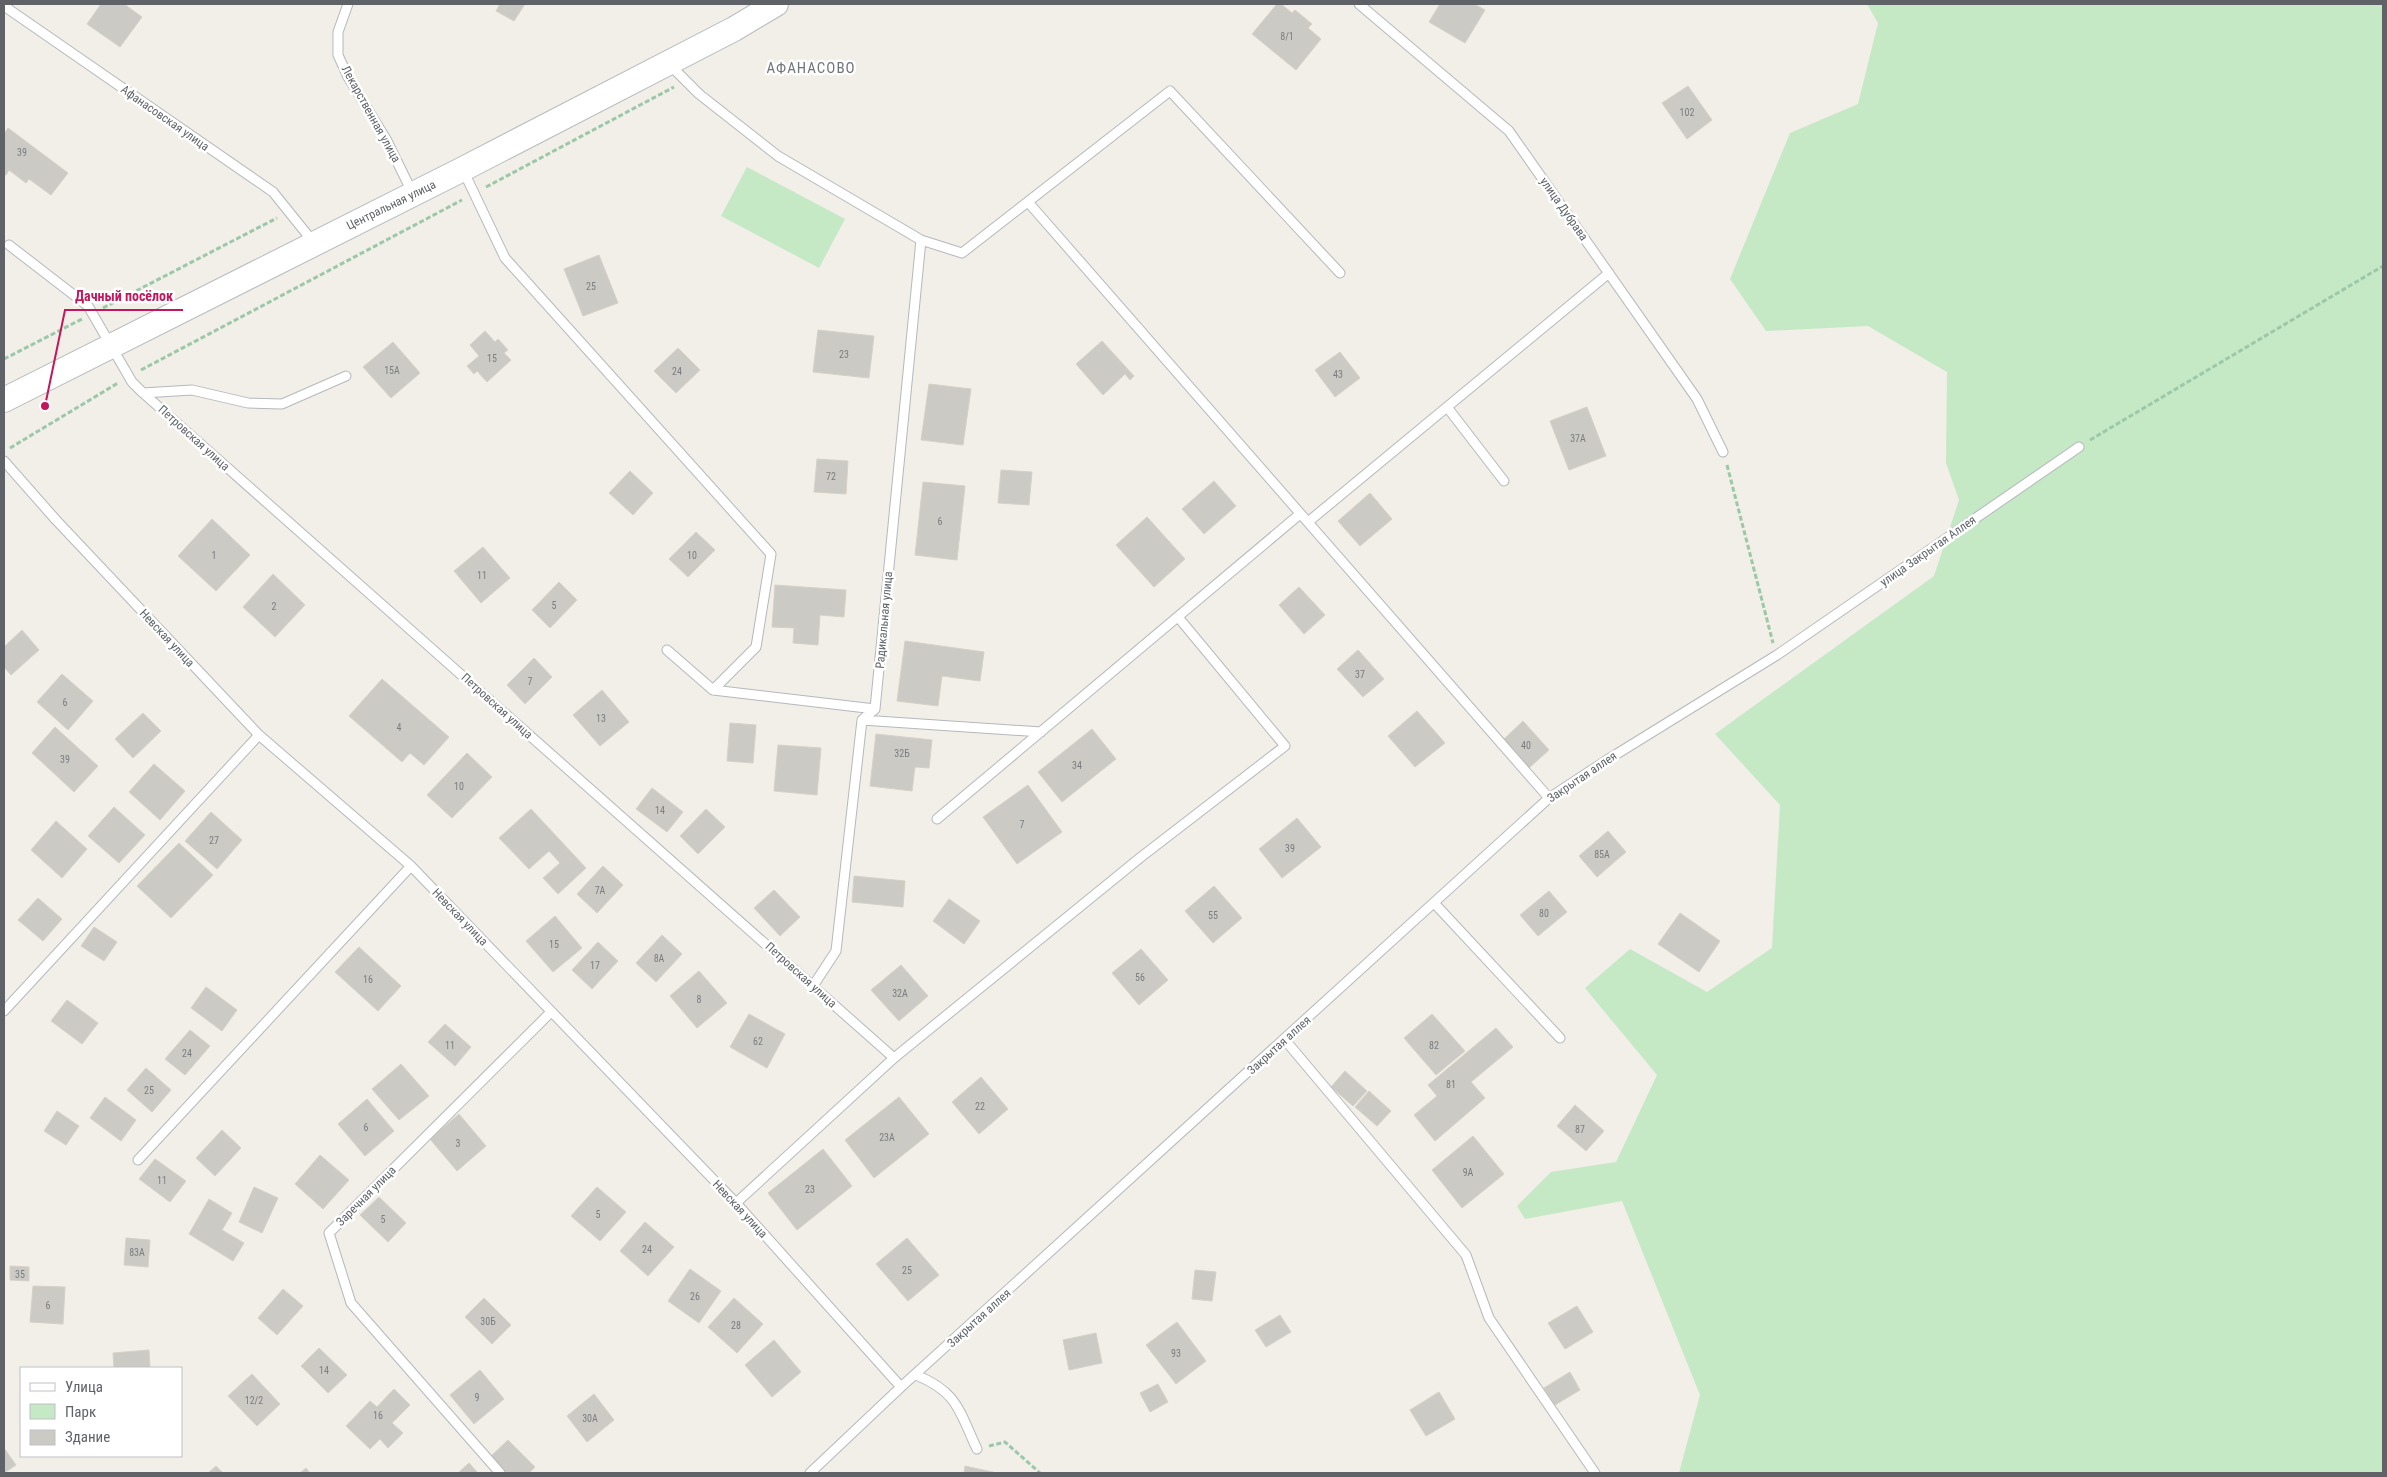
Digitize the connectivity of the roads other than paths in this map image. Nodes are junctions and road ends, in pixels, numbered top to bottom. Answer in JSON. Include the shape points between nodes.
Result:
{"nodes":[{"id":1,"x":348,"y":4,"type":"edge"},
{"id":2,"x":776,"y":4,"type":"edge"},
{"id":3,"x":1359,"y":4,"type":"edge"},
{"id":4,"x":4,"y":6,"type":"edge"},
{"id":5,"x":668,"y":63,"type":"junction"},
{"id":6,"x":463,"y":170,"type":"junction"},
{"id":7,"x":413,"y":194,"type":"junction"},
{"id":8,"x":1028,"y":202,"type":"junction"},
{"id":9,"x":920,"y":240,"type":"junction"},
{"id":10,"x":314,"y":243,"type":"junction"},
{"id":11,"x":8,"y":245,"type":"dead end"},
{"id":12,"x":1340,"y":273,"type":"dead end"},
{"id":13,"x":1609,"y":273,"type":"junction"},
{"id":14,"x":112,"y":346,"type":"junction"},
{"id":15,"x":346,"y":376,"type":"dead end"},
{"id":16,"x":143,"y":393,"type":"junction"},
{"id":17,"x":4,"y":400,"type":"edge"},
{"id":18,"x":1447,"y":407,"type":"junction"},
{"id":19,"x":2078,"y":447,"type":"road end"},
{"id":20,"x":1723,"y":452,"type":"road end"},
{"id":21,"x":4,"y":461,"type":"edge"},
{"id":22,"x":1504,"y":481,"type":"dead end"},
{"id":23,"x":1300,"y":514,"type":"junction"},
{"id":24,"x":1308,"y":522,"type":"junction"},
{"id":25,"x":1178,"y":617,"type":"junction"},
{"id":26,"x":667,"y":650,"type":"dead end"},
{"id":27,"x":1777,"y":656,"type":"joint"},
{"id":28,"x":713,"y":690,"type":"junction"},
{"id":29,"x":876,"y":709,"type":"junction"},
{"id":30,"x":862,"y":720,"type":"junction"},
{"id":31,"x":1041,"y":732,"type":"junction"},
{"id":32,"x":259,"y":734,"type":"junction"},
{"id":33,"x":1549,"y":798,"type":"junction"},
{"id":34,"x":937,"y":819,"type":"dead end"},
{"id":35,"x":411,"y":866,"type":"junction"},
{"id":36,"x":1435,"y":904,"type":"junction"},
{"id":37,"x":813,"y":986,"type":"junction"},
{"id":38,"x":4,"y":1011,"type":"edge"},
{"id":39,"x":552,"y":1012,"type":"junction"},
{"id":40,"x":1560,"y":1038,"type":"dead end"},
{"id":41,"x":1285,"y":1040,"type":"junction"},
{"id":42,"x":894,"y":1058,"type":"junction"},
{"id":43,"x":138,"y":1160,"type":"dead end"},
{"id":44,"x":736,"y":1203,"type":"junction"},
{"id":45,"x":916,"y":1375,"type":"junction"},
{"id":46,"x":901,"y":1387,"type":"junction"},
{"id":47,"x":976,"y":1449,"type":"road end"},
{"id":48,"x":500,"y":1473,"type":"edge"},
{"id":49,"x":810,"y":1473,"type":"edge"},
{"id":50,"x":1595,"y":1473,"type":"edge"}],
"edges":[{"from":1,"to":7,"type":"lane","name":"Лекарственная улица","via":[[338,32],[338,55]]},
{"from":2,"to":5,"type":"street","name":"Центральная улица","via":[[734,30]]},
{"from":3,"to":13,"type":"lane","name":"улица Дубрава","via":[[1509,131]]},
{"from":4,"to":10,"type":"lane","name":"Афанасовская улица","via":[[273,192]]},
{"from":5,"to":6,"type":"street","name":"Центральная улица"},
{"from":5,"to":9,"type":"lane","via":[[778,156]]},
{"from":6,"to":7,"type":"street","name":"Центральная улица"},
{"from":6,"to":28,"type":"lane","via":[[505,258],[771,554],[756,648]]},
{"from":7,"to":10,"type":"street","name":"Центральная улица"},
{"from":8,"to":9,"type":"lane","via":[[962,253]]},
{"from":8,"to":12,"type":"lane","via":[[1170,91]]},
{"from":8,"to":23,"type":"lane"},
{"from":9,"to":29,"type":"lane","name":"Радикальная улица"},
{"from":10,"to":14,"type":"street","name":"Центральная улица"},
{"from":11,"to":14,"type":"lane","name":"Петровская улица","via":[[88,306]]},
{"from":13,"to":18,"type":"lane"},
{"from":13,"to":20,"type":"lane","name":"улица Дубрава","via":[[1698,399]]},
{"from":14,"to":16,"type":"lane","name":"Петровская улица"},
{"from":14,"to":17,"type":"street","name":"Центральная улица"},
{"from":15,"to":16,"type":"lane","via":[[282,404],[248,403],[192,390]]},
{"from":16,"to":37,"type":"lane","name":"Петровская улица"},
{"from":18,"to":22,"type":"lane"},
{"from":18,"to":24,"type":"lane"},
{"from":19,"to":27,"type":"lane","name":"улица Закрытая Аллея"},
{"from":21,"to":32,"type":"lane","name":"Невская улица"},
{"from":23,"to":24,"type":"lane"},
{"from":23,"to":25,"type":"lane"},
{"from":24,"to":33,"type":"lane"},
{"from":25,"to":31,"type":"lane"},
{"from":25,"to":42,"type":"lane","via":[[1285,746]]},
{"from":26,"to":28,"type":"lane"},
{"from":27,"to":33,"type":"lane","name":"Закрытая аллея"},
{"from":28,"to":29,"type":"lane"},
{"from":29,"to":30,"type":"lane"},
{"from":30,"to":31,"type":"lane"},
{"from":30,"to":37,"type":"lane","via":[[836,951]]},
{"from":31,"to":34,"type":"lane"},
{"from":32,"to":35,"type":"lane","name":"Невская улица"},
{"from":32,"to":38,"type":"lane"},
{"from":33,"to":36,"type":"lane","name":"Закрытая аллея"},
{"from":35,"to":39,"type":"lane","name":"Невская улица"},
{"from":35,"to":43,"type":"lane"},
{"from":36,"to":40,"type":"lane"},
{"from":36,"to":41,"type":"lane","name":"Закрытая аллея"},
{"from":37,"to":42,"type":"lane","name":"Петровская улица"},
{"from":39,"to":44,"type":"lane","name":"Невская улица"},
{"from":39,"to":48,"type":"lane","name":"Заречная улица","via":[[329,1233],[351,1303]]},
{"from":41,"to":45,"type":"lane","name":"Закрытая аллея"},
{"from":41,"to":50,"type":"lane","via":[[1466,1255],[1489,1318]]},
{"from":42,"to":44,"type":"lane"},
{"from":44,"to":46,"type":"lane","name":"Невская улица"},
{"from":45,"to":46,"type":"lane","name":"Закрытая аллея"},
{"from":45,"to":47,"type":"lane","via":[[935,1383],[952,1396]]},
{"from":46,"to":49,"type":"lane","name":"Закрытая аллея"}]}
